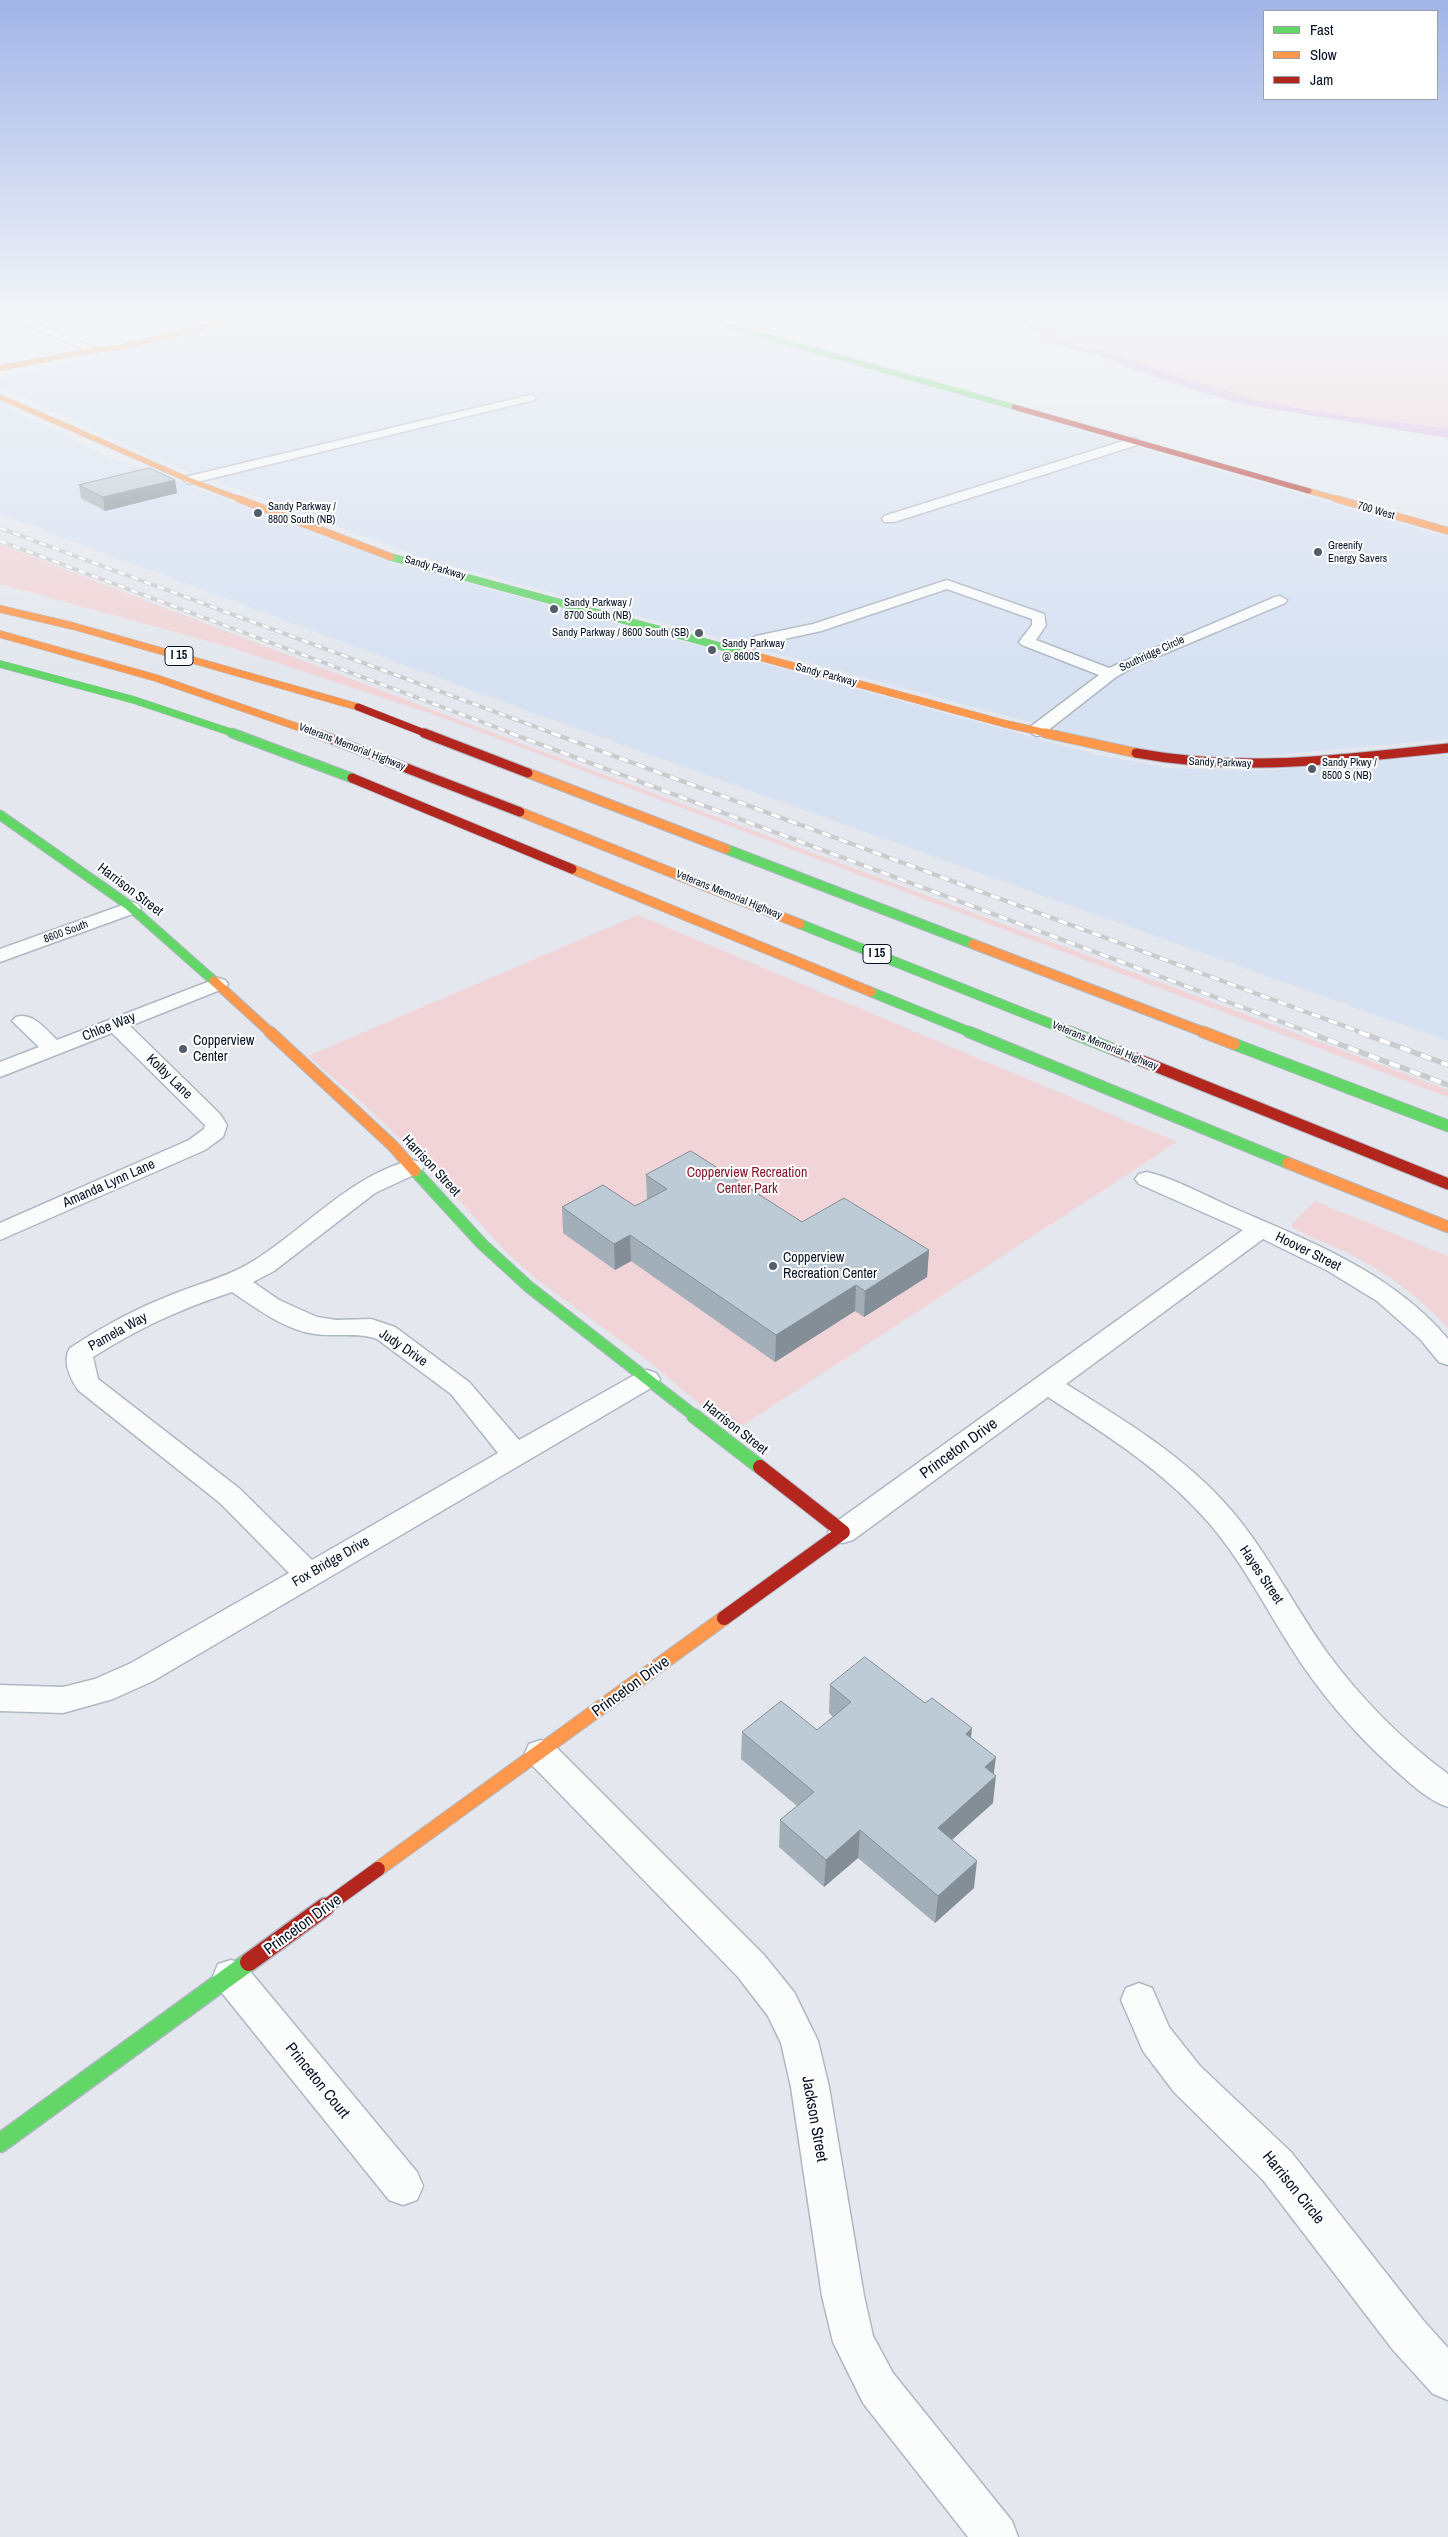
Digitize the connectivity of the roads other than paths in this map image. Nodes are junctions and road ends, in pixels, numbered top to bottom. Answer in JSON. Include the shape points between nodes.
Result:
{"nodes":[{"id":1,"x":87,"y":435,"type":"edge"},
{"id":2,"x":374,"y":435,"type":"edge"},
{"id":3,"x":1110,"y":435,"type":"edge"},
{"id":4,"x":1133,"y":442,"type":"junction"},
{"id":5,"x":189,"y":480,"type":"junction"},
{"id":6,"x":889,"y":519,"type":"dead end"},
{"id":7,"x":1448,"y":532,"type":"edge"},
{"id":8,"x":1280,"y":600,"type":"dead end"},
{"id":9,"x":0,"y":609,"type":"edge"},
{"id":10,"x":0,"y":634,"type":"edge"},
{"id":11,"x":738,"y":651,"type":"junction"},
{"id":12,"x":0,"y":658,"type":"edge"},
{"id":13,"x":0,"y":664,"type":"edge"},
{"id":14,"x":1110,"y":674,"type":"junction"},
{"id":15,"x":303,"y":679,"type":"dead end"},
{"id":16,"x":117,"y":694,"type":"junction"},
{"id":17,"x":357,"y":707,"type":"junction"},
{"id":18,"x":1036,"y":731,"type":"junction"},
{"id":19,"x":1448,"y":748,"type":"edge"},
{"id":20,"x":0,"y":815,"type":"edge"},
{"id":21,"x":132,"y":908,"type":"junction"},
{"id":22,"x":0,"y":956,"type":"edge"},
{"id":23,"x":218,"y":984,"type":"junction"},
{"id":24,"x":23,"y":1021,"type":"dead end"},
{"id":25,"x":115,"y":1024,"type":"junction"},
{"id":26,"x":54,"y":1049,"type":"junction"},
{"id":27,"x":0,"y":1070,"type":"edge"},
{"id":28,"x":1448,"y":1126,"type":"edge"},
{"id":29,"x":215,"y":1132,"type":"joint"},
{"id":30,"x":412,"y":1166,"type":"junction"},
{"id":31,"x":1147,"y":1179,"type":"dead end"},
{"id":32,"x":1448,"y":1184,"type":"edge"},
{"id":33,"x":1448,"y":1227,"type":"edge"},
{"id":34,"x":1261,"y":1230,"type":"junction"},
{"id":35,"x":0,"y":1232,"type":"edge"},
{"id":36,"x":234,"y":1282,"type":"junction"},
{"id":37,"x":1448,"y":1356,"type":"edge"},
{"id":38,"x":647,"y":1379,"type":"junction"},
{"id":39,"x":1048,"y":1385,"type":"junction"},
{"id":40,"x":516,"y":1454,"type":"junction"},
{"id":41,"x":843,"y":1532,"type":"junction"},
{"id":42,"x":309,"y":1575,"type":"junction"},
{"id":43,"x":0,"y":1698,"type":"edge"},
{"id":44,"x":541,"y":1753,"type":"junction"},
{"id":45,"x":1448,"y":1793,"type":"edge"},
{"id":46,"x":232,"y":1976,"type":"junction"},
{"id":47,"x":1139,"y":2000,"type":"dead end"},
{"id":48,"x":0,"y":2143,"type":"edge"},
{"id":49,"x":403,"y":2186,"type":"dead end"},
{"id":50,"x":1448,"y":2379,"type":"edge"},
{"id":51,"x":996,"y":2537,"type":"edge"}],
"edges":[{"from":1,"to":5,"type":"main road","name":"Sandy Parkway"},
{"from":2,"to":5,"type":"street"},
{"from":3,"to":4,"type":"main road","name":"700 West"},
{"from":4,"to":6,"type":"street"},
{"from":4,"to":7,"type":"main road","name":"700 West"},
{"from":5,"to":11,"type":"main road","name":"Sandy Parkway","via":[[392,556]]},
{"from":8,"to":14,"type":"street","name":"Southridge Circle","via":[[1154,652]]},
{"from":9,"to":17,"type":"main road","number":"I 15","via":[[73,626]]},
{"from":10,"to":32,"type":"main road","name":"Veterans Memorial Highway","number":"I 15","via":[[156,678],[304,728]]},
{"from":11,"to":14,"type":"street","via":[[761,639],[816,628],[947,584],[1039,617],[1039,625],[1027,642]]},
{"from":11,"to":18,"type":"main road","name":"Sandy Parkway"},
{"from":12,"to":16,"type":"main road","via":[[98,684]]},
{"from":13,"to":16,"type":"main road"},
{"from":14,"to":18,"type":"street","name":"Southridge Circle"},
{"from":15,"to":17,"type":"main road"},
{"from":16,"to":33,"type":"main road","via":[[275,747]]},
{"from":17,"to":28,"type":"main road","number":"I 15"},
{"from":18,"to":19,"type":"main road","name":"Sandy Parkway","via":[[1176,761],[1224,764],[1264,765]]},
{"from":20,"to":21,"type":"main road","name":"Harrison Street"},
{"from":21,"to":22,"type":"street","name":"8600 South"},
{"from":21,"to":23,"type":"main road","name":"Harrison Street"},
{"from":23,"to":25,"type":"street","name":"Chloe Way"},
{"from":23,"to":30,"type":"main road","name":"Harrison Street"},
{"from":24,"to":26,"type":"street"},
{"from":25,"to":26,"type":"street","name":"Chloe Way"},
{"from":25,"to":29,"type":"street","name":"Kolby Lane","via":[[212,1119],[216,1125]]},
{"from":26,"to":27,"type":"street","name":"Chloe Way"},
{"from":29,"to":35,"type":"street","name":"Amanda Lynn Lane","via":[[197,1145]]},
{"from":30,"to":36,"type":"street","name":"Pamela Way","via":[[367,1188],[265,1265]]},
{"from":30,"to":38,"type":"main road","name":"Harrison Street","via":[[493,1256]]},
{"from":31,"to":34,"type":"street","name":"Hoover Street"},
{"from":34,"to":37,"type":"street","name":"Hoover Street","via":[[1317,1254],[1389,1296]]},
{"from":34,"to":39,"type":"street","name":"Princeton Drive"},
{"from":36,"to":40,"type":"street","name":"Judy Drive","via":[[270,1306],[312,1325],[371,1327],[386,1333],[460,1388]]},
{"from":36,"to":42,"type":"street","name":"Pamela Way","via":[[180,1300],[123,1326],[80,1354],[81,1369],[87,1384],[230,1496]]},
{"from":38,"to":40,"type":"street","name":"Fox Bridge Drive"},
{"from":38,"to":41,"type":"main road","name":"Harrison Street"},
{"from":39,"to":41,"type":"street","name":"Princeton Drive"},
{"from":39,"to":45,"type":"street","name":"Hayes Street","via":[[1129,1436],[1204,1498],[1235,1536],[1316,1660],[1351,1703],[1390,1745]]},
{"from":40,"to":42,"type":"street","name":"Fox Bridge Drive"},
{"from":41,"to":44,"type":"main road","name":"Princeton Drive"},
{"from":42,"to":43,"type":"street","name":"Fox Bridge Drive","via":[[142,1672],[102,1690],[63,1700]]},
{"from":44,"to":46,"type":"main road","name":"Princeton Drive"},
{"from":44,"to":51,"type":"street","name":"Jackson Street","via":[[751,1966],[781,2004],[799,2041],[810,2087],[843,2296],[854,2342],[878,2388]]},
{"from":46,"to":48,"type":"main road","name":"Princeton Drive"},
{"from":46,"to":49,"type":"street","name":"Princeton Court"},
{"from":47,"to":50,"type":"street","name":"Harrison Circle","via":[[1156,2040],[1187,2079],[1277,2166],[1408,2335]]}]}
